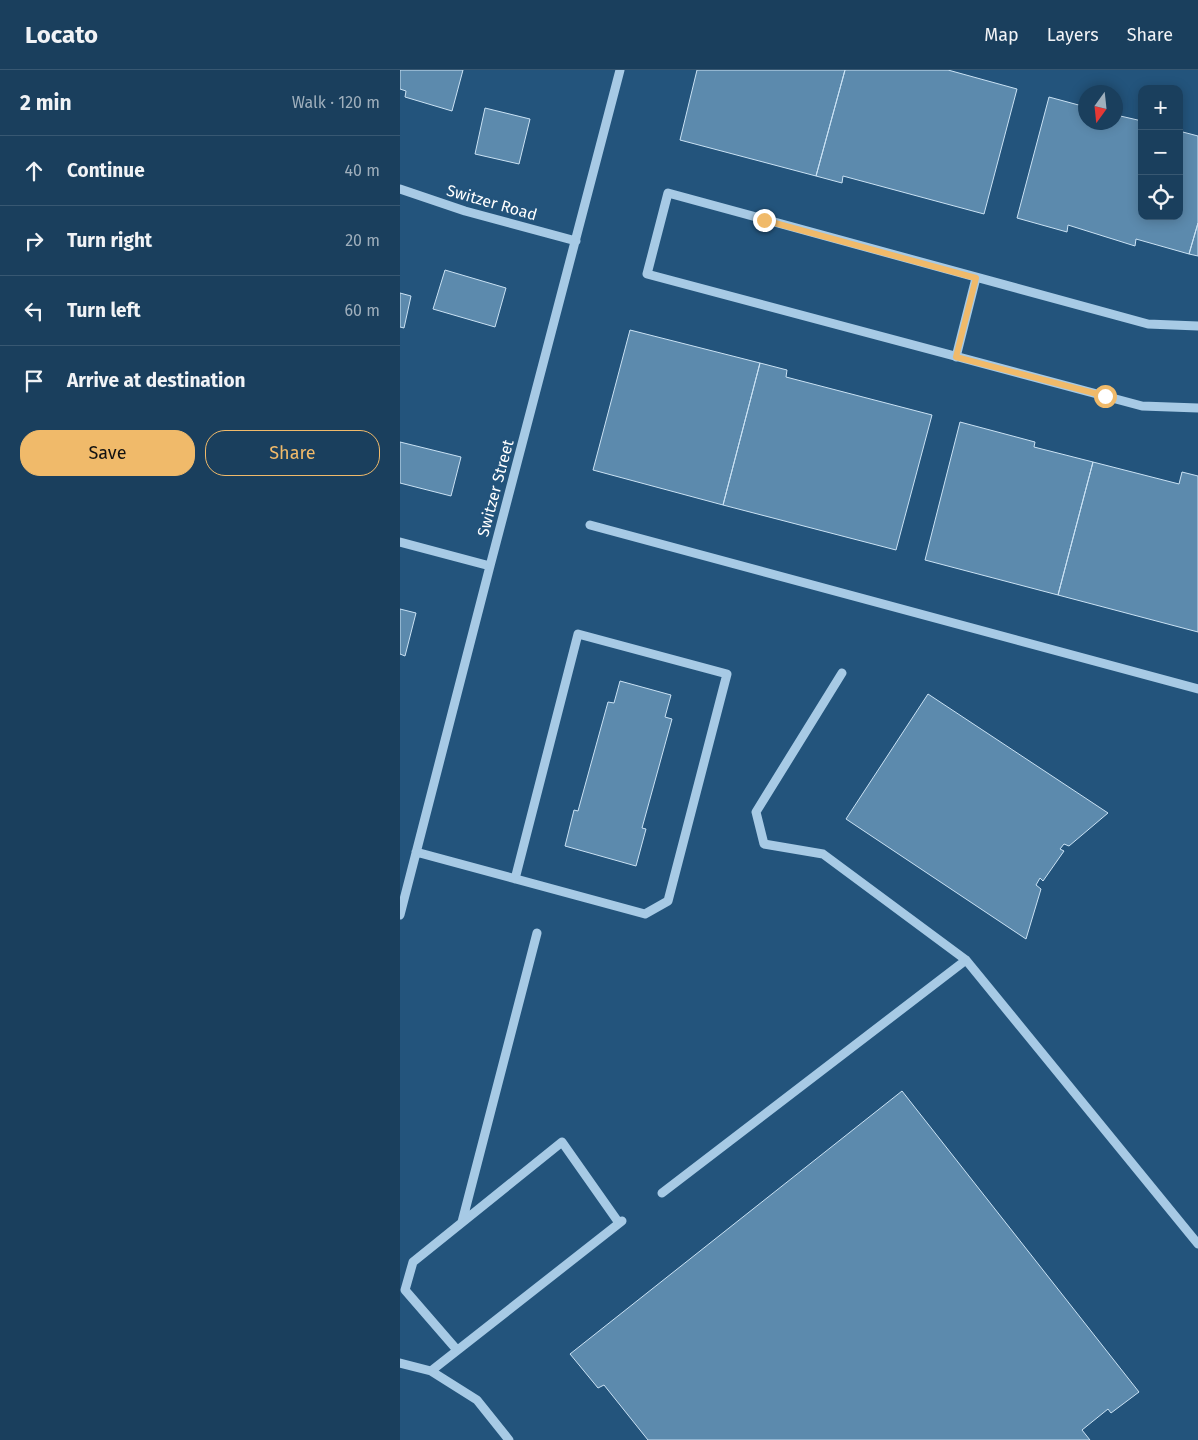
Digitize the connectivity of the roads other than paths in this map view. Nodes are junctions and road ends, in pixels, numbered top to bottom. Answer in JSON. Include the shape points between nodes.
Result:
{"nodes":[{"id":1,"x":620,"y":70,"type":"edge"},
{"id":2,"x":400,"y":189,"type":"edge"},
{"id":3,"x":576,"y":241,"type":"junction"},
{"id":4,"x":976,"y":278,"type":"junction"},
{"id":5,"x":1198,"y":326,"type":"edge"},
{"id":6,"x":956,"y":357,"type":"junction"},
{"id":7,"x":1198,"y":408,"type":"edge"},
{"id":8,"x":590,"y":525,"type":"dead end"},
{"id":9,"x":400,"y":542,"type":"edge"},
{"id":10,"x":490,"y":566,"type":"junction"},
{"id":11,"x":842,"y":673,"type":"dead end"},
{"id":12,"x":1198,"y":690,"type":"edge"},
{"id":13,"x":416,"y":852,"type":"junction"},
{"id":14,"x":515,"y":879,"type":"junction"},
{"id":15,"x":400,"y":915,"type":"edge"},
{"id":16,"x":537,"y":933,"type":"dead end"},
{"id":17,"x":966,"y":960,"type":"junction"},
{"id":18,"x":662,"y":1193,"type":"dead end"},
{"id":19,"x":462,"y":1222,"type":"junction"},
{"id":20,"x":1198,"y":1244,"type":"edge"},
{"id":21,"x":457,"y":1350,"type":"junction"},
{"id":22,"x":400,"y":1363,"type":"edge"},
{"id":23,"x":431,"y":1371,"type":"junction"},
{"id":24,"x":509,"y":1440,"type":"edge"}],
"edges":[{"from":1,"to":3,"type":"street","name":"Switzer Street"},
{"from":2,"to":3,"type":"street","name":"Switzer Road","via":[[464,211]]},
{"from":3,"to":10,"type":"street","name":"Switzer Street"},
{"from":4,"to":5,"type":"street","via":[[1148,324]]},
{"from":4,"to":6,"type":"street"},
{"from":4,"to":6,"type":"street","via":[[668,193],[646,274]]},
{"from":6,"to":7,"type":"street","via":[[1142,406]]},
{"from":8,"to":12,"type":"street"},
{"from":9,"to":10,"type":"street"},
{"from":10,"to":13,"type":"street","name":"Switzer Street"},
{"from":11,"to":17,"type":"street","via":[[756,812],[764,844],[822,854]]},
{"from":13,"to":14,"type":"street"},
{"from":13,"to":15,"type":"street","name":"Switzer Street"},
{"from":14,"to":14,"type":"street","via":[[645,914],[668,902],[727,674],[578,634]]},
{"from":16,"to":19,"type":"street"},
{"from":17,"to":18,"type":"street"},
{"from":17,"to":20,"type":"street"},
{"from":19,"to":21,"type":"street","via":[[413,1262],[405,1290]]},
{"from":19,"to":21,"type":"street","via":[[562,1142],[621,1222]]},
{"from":21,"to":23,"type":"street"},
{"from":22,"to":23,"type":"street"},
{"from":23,"to":24,"type":"street","via":[[477,1400]]}]}
